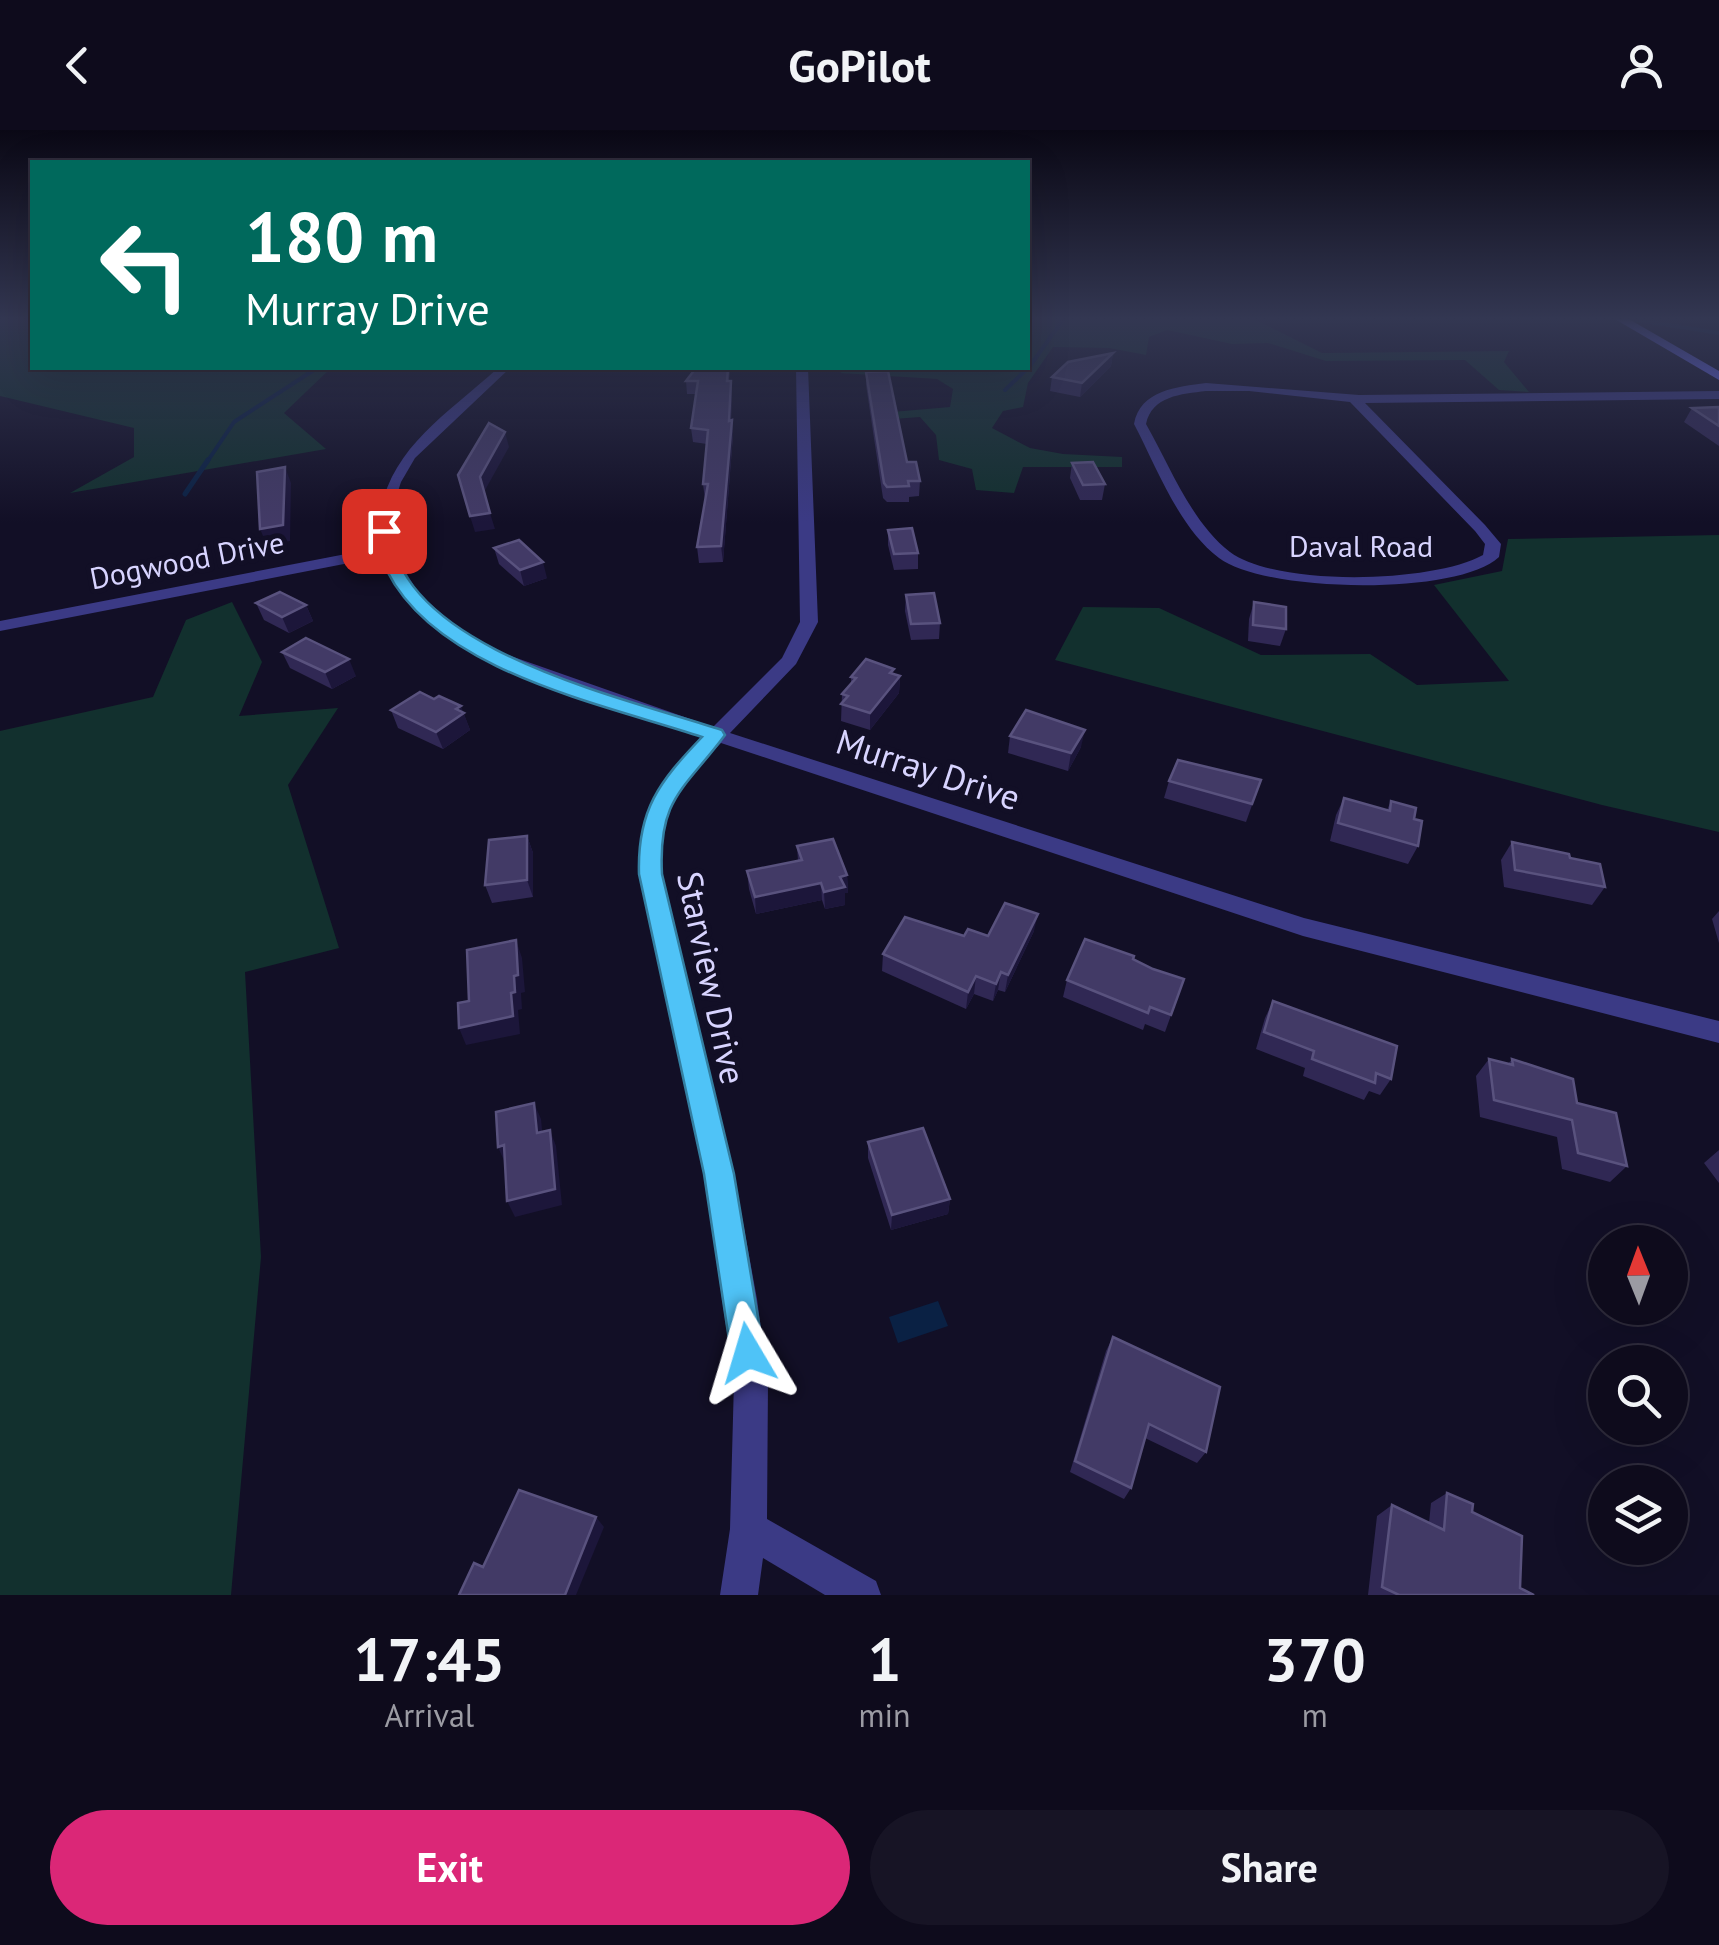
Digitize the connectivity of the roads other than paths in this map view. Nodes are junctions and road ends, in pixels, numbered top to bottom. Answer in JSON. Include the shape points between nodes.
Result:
{"nodes":[{"id":1,"x":484,"y":386,"type":"edge"},
{"id":2,"x":803,"y":386,"type":"edge"},
{"id":3,"x":1208,"y":386,"type":"edge"},
{"id":4,"x":1225,"y":386,"type":"edge"},
{"id":5,"x":1719,"y":394,"type":"edge"},
{"id":6,"x":1354,"y":400,"type":"junction"},
{"id":7,"x":385,"y":551,"type":"junction"},
{"id":8,"x":0,"y":626,"type":"edge"},
{"id":9,"x":715,"y":735,"type":"junction"},
{"id":10,"x":1719,"y":1032,"type":"edge"},
{"id":11,"x":748,"y":1528,"type":"junction"},
{"id":12,"x":739,"y":1595,"type":"edge"},
{"id":13,"x":862,"y":1595,"type":"edge"}],
"edges":[{"from":1,"to":7,"type":"street","via":[[404,465],[384,514]]},
{"from":2,"to":9,"type":"street","name":"Starview Drive","via":[[809,622],[790,660]]},
{"from":3,"to":6,"type":"street","name":"Daval Road","via":[[1155,400],[1145,406],[1140,424],[1204,534],[1225,556],[1304,578],[1435,576],[1482,566],[1492,544],[1480,528]]},
{"from":4,"to":6,"type":"street","name":"Daval Road"},
{"from":5,"to":6,"type":"street","name":"Daval Road"},
{"from":7,"to":8,"type":"street","name":"Dogwood Drive"},
{"from":7,"to":9,"type":"street","name":"Murray Drive","via":[[423,608],[488,654]]},
{"from":9,"to":10,"type":"street","name":"Murray Drive","via":[[1303,927]]},
{"from":9,"to":11,"type":"street","name":"Starview Drive","via":[[670,783],[658,809],[650,874],[741,1298],[751,1381]]},
{"from":11,"to":12,"type":"street","name":"Starview Drive"},
{"from":11,"to":13,"type":"street"}]}
